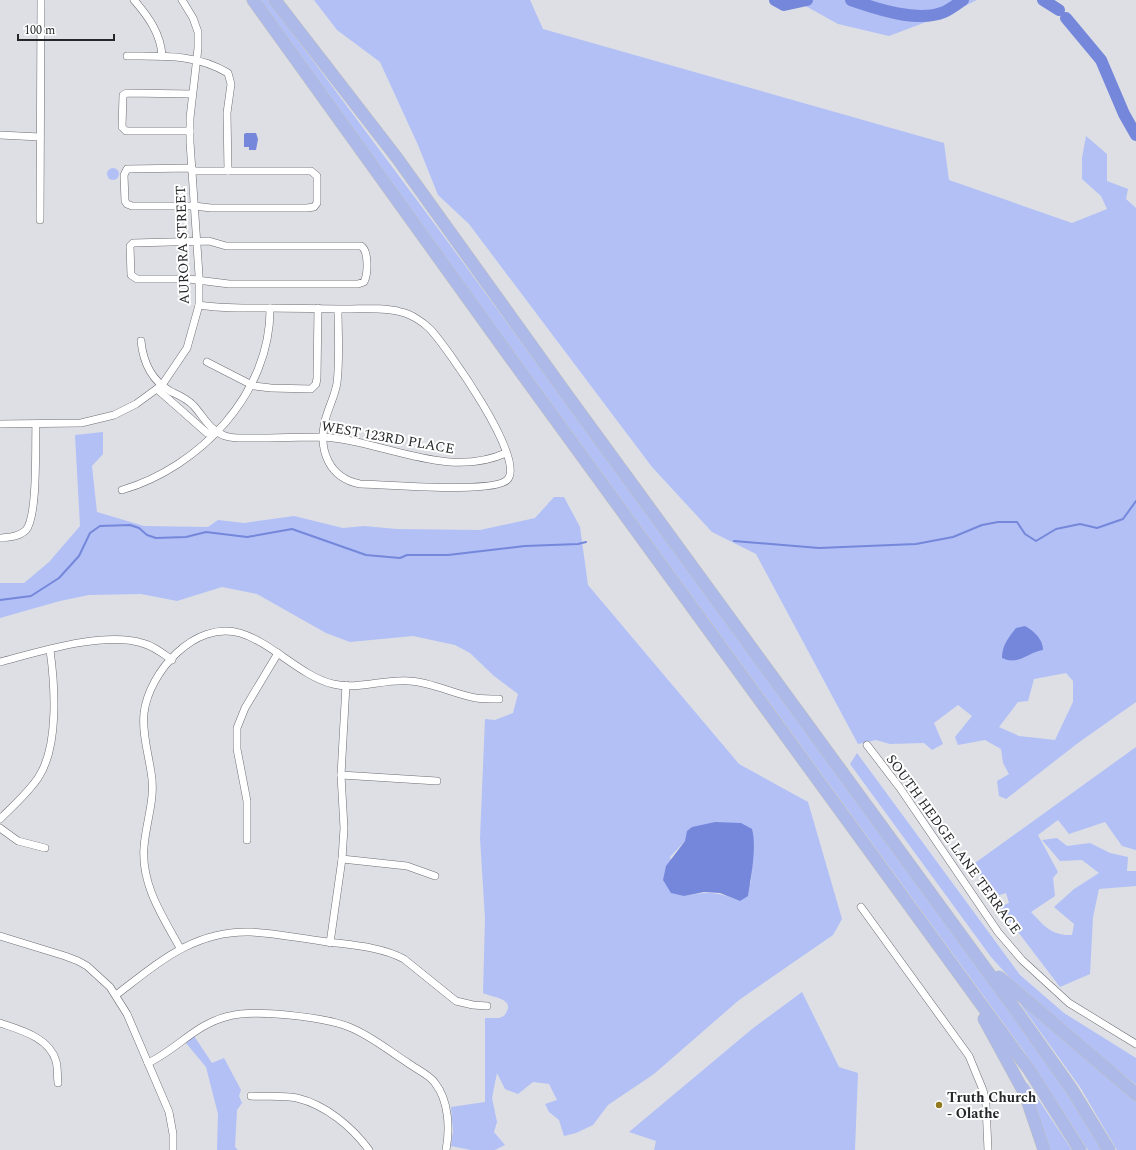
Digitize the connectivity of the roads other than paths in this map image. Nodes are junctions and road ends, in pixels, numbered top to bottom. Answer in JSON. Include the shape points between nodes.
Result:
{"nodes":[{"id":1,"x":41,"y":0,"type":"edge"},
{"id":2,"x":134,"y":0,"type":"edge"},
{"id":3,"x":182,"y":0,"type":"edge"},
{"id":4,"x":253,"y":0,"type":"edge"},
{"id":5,"x":275,"y":0,"type":"edge"},
{"id":6,"x":127,"y":56,"type":"dead end"},
{"id":7,"x":162,"y":56,"type":"junction"},
{"id":8,"x":197,"y":61,"type":"junction"},
{"id":9,"x":192,"y":94,"type":"junction"},
{"id":10,"x":190,"y":131,"type":"junction"},
{"id":11,"x":0,"y":135,"type":"edge"},
{"id":12,"x":40,"y":137,"type":"junction"},
{"id":13,"x":192,"y":170,"type":"junction"},
{"id":14,"x":228,"y":171,"type":"junction"},
{"id":15,"x":194,"y":206,"type":"junction"},
{"id":16,"x":40,"y":220,"type":"dead end"},
{"id":17,"x":196,"y":242,"type":"junction"},
{"id":18,"x":199,"y":280,"type":"junction"},
{"id":19,"x":199,"y":305,"type":"junction"},
{"id":20,"x":270,"y":308,"type":"junction"},
{"id":21,"x":318,"y":308,"type":"junction"},
{"id":22,"x":338,"y":309,"type":"junction"},
{"id":23,"x":141,"y":341,"type":"dead end"},
{"id":24,"x":207,"y":362,"type":"dead end"},
{"id":25,"x":170,"y":375,"type":"junction"},
{"id":26,"x":250,"y":384,"type":"junction"},
{"id":27,"x":159,"y":387,"type":"junction"},
{"id":28,"x":178,"y":394,"type":"junction"},
{"id":29,"x":0,"y":424,"type":"edge"},
{"id":30,"x":36,"y":424,"type":"junction"},
{"id":31,"x":217,"y":432,"type":"junction"},
{"id":32,"x":323,"y":437,"type":"junction"},
{"id":33,"x":506,"y":453,"type":"junction"},
{"id":34,"x":122,"y":490,"type":"dead end"},
{"id":35,"x":0,"y":538,"type":"edge"},
{"id":36,"x":50,"y":650,"type":"junction"},
{"id":37,"x":278,"y":653,"type":"junction"},
{"id":38,"x":172,"y":660,"type":"junction"},
{"id":39,"x":0,"y":662,"type":"edge"},
{"id":40,"x":346,"y":685,"type":"junction"},
{"id":41,"x":499,"y":699,"type":"dead end"},
{"id":42,"x":867,"y":745,"type":"dead end"},
{"id":43,"x":341,"y":775,"type":"junction"},
{"id":44,"x":437,"y":781,"type":"dead end"},
{"id":45,"x":0,"y":819,"type":"edge"},
{"id":46,"x":0,"y":828,"type":"edge"},
{"id":47,"x":247,"y":840,"type":"dead end"},
{"id":48,"x":45,"y":848,"type":"dead end"},
{"id":49,"x":342,"y":859,"type":"junction"},
{"id":50,"x":435,"y":876,"type":"dead end"},
{"id":51,"x":861,"y":907,"type":"dead end"},
{"id":52,"x":0,"y":936,"type":"edge"},
{"id":53,"x":330,"y":943,"type":"junction"},
{"id":54,"x":180,"y":948,"type":"junction"},
{"id":55,"x":978,"y":959,"type":"junction"},
{"id":56,"x":958,"y":973,"type":"junction"},
{"id":57,"x":116,"y":995,"type":"junction"},
{"id":58,"x":487,"y":1006,"type":"dead end"},
{"id":59,"x":0,"y":1023,"type":"edge"},
{"id":60,"x":1136,"y":1044,"type":"edge"},
{"id":61,"x":148,"y":1063,"type":"junction"},
{"id":62,"x":58,"y":1083,"type":"dead end"},
{"id":63,"x":1136,"y":1094,"type":"edge"},
{"id":64,"x":250,"y":1096,"type":"dead end"},
{"id":65,"x":173,"y":1150,"type":"edge"},
{"id":66,"x":369,"y":1150,"type":"edge"},
{"id":67,"x":446,"y":1150,"type":"edge"},
{"id":68,"x":988,"y":1150,"type":"edge"},
{"id":69,"x":1044,"y":1150,"type":"edge"},
{"id":70,"x":1080,"y":1150,"type":"edge"},
{"id":71,"x":1109,"y":1150,"type":"edge"}],
"edges":[{"from":1,"to":12,"type":"street"},
{"from":2,"to":7,"type":"street","via":[[154,26]]},
{"from":3,"to":8,"type":"street","name":"AURORA STREET","via":[[198,32]]},
{"from":4,"to":56,"type":"highway","via":[[516,368]]},
{"from":5,"to":55,"type":"highway","via":[[397,158]]},
{"from":6,"to":7,"type":"street"},
{"from":7,"to":8,"type":"street","via":[[178,56]]},
{"from":8,"to":9,"type":"street","name":"AURORA STREET"},
{"from":8,"to":14,"type":"street","via":[[212,64],[228,73],[230,78],[227,113]]},
{"from":9,"to":10,"type":"street","name":"AURORA STREET"},
{"from":9,"to":10,"type":"street","via":[[124,94],[121,100],[122,127],[126,131]]},
{"from":10,"to":13,"type":"street","name":"AURORA STREET"},
{"from":11,"to":12,"type":"street"},
{"from":12,"to":16,"type":"street"},
{"from":13,"to":14,"type":"street"},
{"from":13,"to":15,"type":"street","name":"AURORA STREET"},
{"from":13,"to":15,"type":"street","via":[[130,168],[124,175],[125,201],[129,205]]},
{"from":14,"to":15,"type":"street","via":[[314,172],[317,180],[317,203],[314,207]]},
{"from":15,"to":17,"type":"street","name":"AURORA STREET"},
{"from":17,"to":18,"type":"street","name":"AURORA STREET"},
{"from":17,"to":18,"type":"street","via":[[133,242],[130,246],[131,274],[137,279]]},
{"from":17,"to":18,"type":"street","via":[[209,241],[226,246],[357,246],[364,248],[366,277],[362,283],[229,284]]},
{"from":18,"to":19,"type":"street","name":"AURORA STREET"},
{"from":19,"to":20,"type":"street","via":[[222,308]]},
{"from":19,"to":25,"type":"street","name":"AURORA STREET","via":[[187,348]]},
{"from":20,"to":21,"type":"street"},
{"from":20,"to":26,"type":"street","via":[[265,345]]},
{"from":21,"to":22,"type":"street"},
{"from":21,"to":26,"type":"street","via":[[317,378],[314,387],[271,388]]},
{"from":22,"to":32,"type":"street","via":[[338,374],[335,392],[324,422]]},
{"from":22,"to":33,"type":"street","via":[[388,309],[402,312],[429,328],[484,405]]},
{"from":23,"to":27,"type":"street","via":[[142,355]]},
{"from":24,"to":26,"type":"street"},
{"from":25,"to":27,"type":"street","name":"AURORA STREET"},
{"from":25,"to":28,"type":"street","via":[[171,386]]},
{"from":26,"to":31,"type":"street","via":[[234,412]]},
{"from":27,"to":28,"type":"street","name":"WEST 123RD PLACE"},
{"from":27,"to":30,"type":"street","name":"AURORA STREET","via":[[129,408],[108,418],[81,423]]},
{"from":27,"to":31,"type":"street","name":"WEST 123RD PLACE","via":[[206,433]]},
{"from":28,"to":31,"type":"street","name":"WEST 123RD PLACE","via":[[192,404],[203,420]]},
{"from":29,"to":30,"type":"street","name":"AURORA STREET"},
{"from":30,"to":35,"type":"street","via":[[33,504],[29,524],[25,530],[14,536]]},
{"from":31,"to":32,"type":"street","name":"WEST 123RD PLACE","via":[[235,438]]},
{"from":31,"to":34,"type":"street","via":[[184,461],[145,482]]},
{"from":32,"to":33,"type":"street","name":"WEST 123RD PLACE","via":[[450,462],[476,462]]},
{"from":32,"to":33,"type":"street","via":[[323,449],[328,464],[344,479],[360,484],[472,487],[496,485],[510,477],[511,466]]},
{"from":36,"to":38,"type":"street","via":[[88,641],[133,640],[152,646]]},
{"from":36,"to":39,"type":"street"},
{"from":36,"to":45,"type":"street","via":[[53,669],[52,733],[48,756],[32,787]]},
{"from":37,"to":38,"type":"street","via":[[240,633],[219,632],[194,640]]},
{"from":37,"to":40,"type":"street","via":[[322,680]]},
{"from":37,"to":47,"type":"street","via":[[245,708],[237,728],[237,749],[247,801]]},
{"from":38,"to":54,"type":"street","via":[[153,686],[144,713],[144,731],[153,779],[144,854],[149,889]]},
{"from":40,"to":41,"type":"street","via":[[410,681],[477,698]]},
{"from":40,"to":43,"type":"street"},
{"from":42,"to":60,"type":"street","name":"SOUTH HEDGE LANE TERRACE","via":[[900,788],[998,932],[1022,960],[1069,1003]]},
{"from":43,"to":44,"type":"street"},
{"from":43,"to":49,"type":"street","via":[[344,828]]},
{"from":46,"to":48,"type":"street","via":[[18,841]]},
{"from":49,"to":50,"type":"street","via":[[407,866]]},
{"from":49,"to":53,"type":"street"},
{"from":51,"to":68,"type":"street","via":[[969,1056],[983,1090]]},
{"from":52,"to":57,"type":"street","via":[[78,961],[95,973]]},
{"from":53,"to":54,"type":"street","via":[[241,932],[206,937]]},
{"from":53,"to":58,"type":"street","via":[[394,954],[404,959],[456,1001]]},
{"from":54,"to":57,"type":"street"},
{"from":55,"to":63,"type":"highway"},
{"from":55,"to":71,"type":"highway","via":[[1052,1060]]},
{"from":56,"to":69,"type":"highway","via":[[1016,1076],[1032,1112]]},
{"from":56,"to":70,"type":"highway","via":[[1029,1070]]},
{"from":57,"to":61,"type":"street"},
{"from":59,"to":62,"type":"street","via":[[37,1037],[56,1060]]},
{"from":61,"to":65,"type":"street","via":[[169,1112]]},
{"from":61,"to":67,"type":"street","via":[[167,1053],[207,1023],[235,1014],[264,1013],[349,1027],[371,1038],[435,1082],[447,1115],[449,1135]]},
{"from":64,"to":66,"type":"street","via":[[297,1098],[322,1108],[357,1133]]}]}
